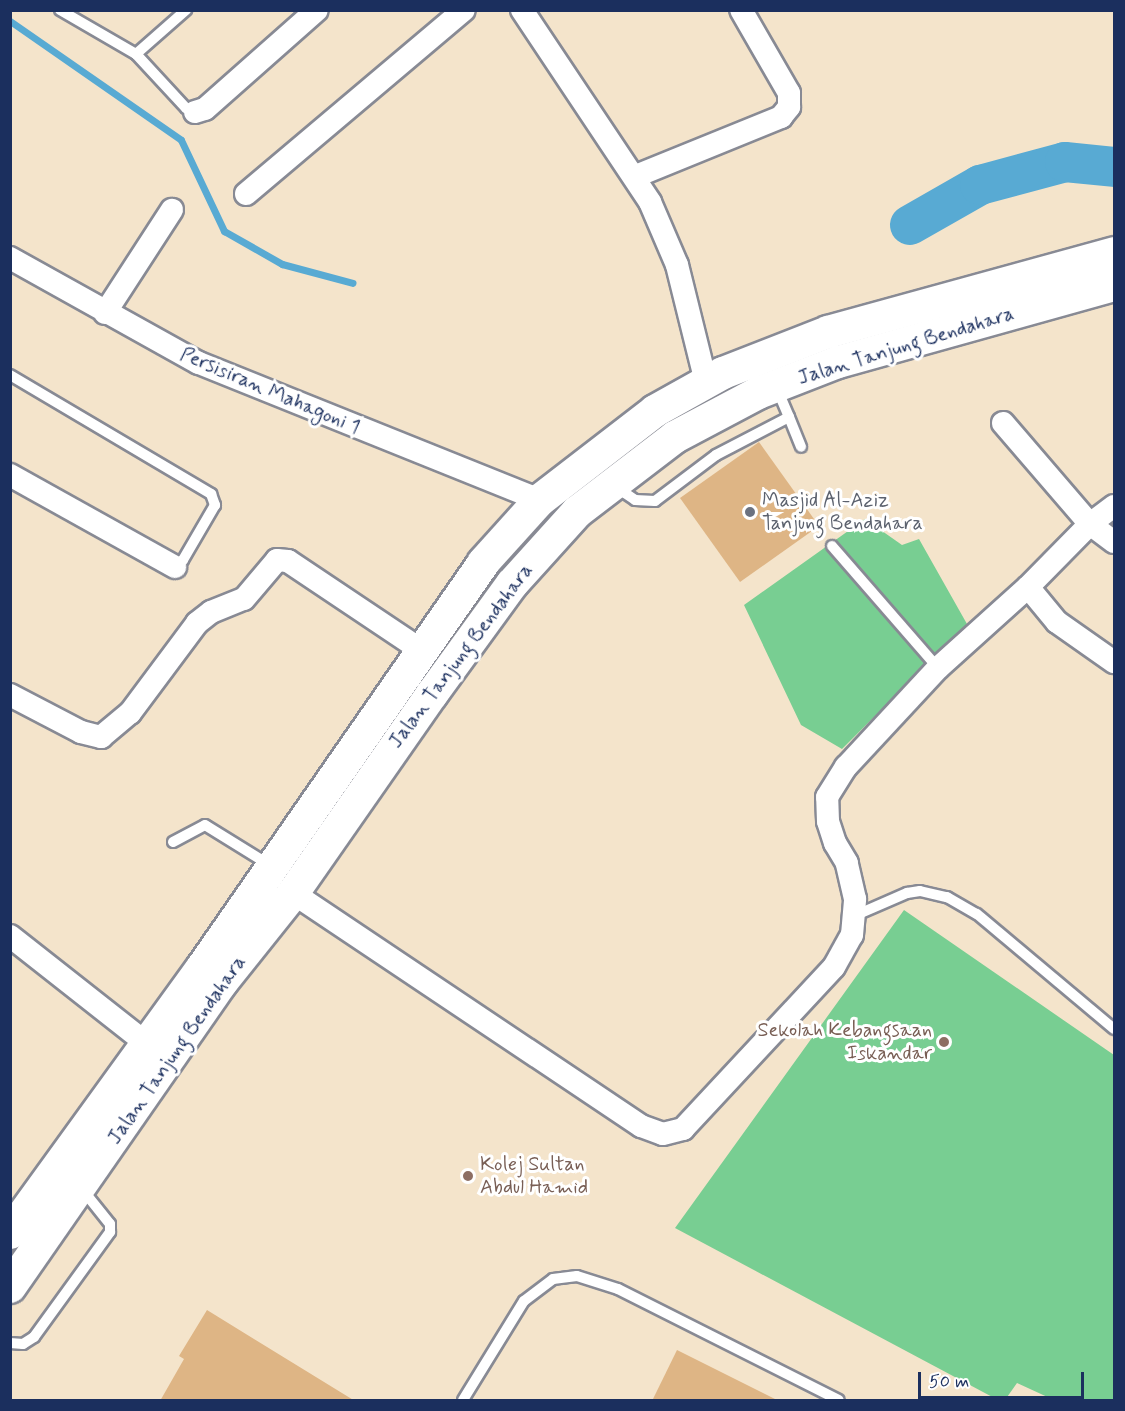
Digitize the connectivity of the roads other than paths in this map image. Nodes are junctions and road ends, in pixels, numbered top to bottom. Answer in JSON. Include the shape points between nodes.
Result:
{"nodes":[{"id":1,"x":60,"y":10,"type":"edge"},
{"id":2,"x":186,"y":10,"type":"edge"},
{"id":3,"x":317,"y":10,"type":"edge"},
{"id":4,"x":464,"y":10,"type":"edge"},
{"id":5,"x":522,"y":10,"type":"edge"},
{"id":6,"x":741,"y":10,"type":"edge"},
{"id":7,"x":136,"y":54,"type":"junction"},
{"id":8,"x":195,"y":112,"type":"joint"},
{"id":9,"x":636,"y":176,"type":"junction"},
{"id":10,"x":246,"y":194,"type":"dead end"},
{"id":11,"x":172,"y":210,"type":"dead end"},
{"id":12,"x":1114,"y":253,"type":"edge"},
{"id":13,"x":10,"y":258,"type":"edge"},
{"id":14,"x":1114,"y":285,"type":"edge"},
{"id":15,"x":105,"y":313,"type":"junction"},
{"id":16,"x":10,"y":375,"type":"edge"},
{"id":17,"x":706,"y":382,"type":"junction"},
{"id":18,"x":776,"y":386,"type":"junction"},
{"id":19,"x":789,"y":417,"type":"junction"},
{"id":20,"x":1003,"y":423,"type":"dead end"},
{"id":21,"x":801,"y":447,"type":"dead end"},
{"id":22,"x":10,"y":475,"type":"edge"},
{"id":23,"x":612,"y":482,"type":"junction"},
{"id":24,"x":540,"y":500,"type":"junction"},
{"id":25,"x":1114,"y":506,"type":"edge"},
{"id":26,"x":1090,"y":524,"type":"junction"},
{"id":27,"x":1114,"y":542,"type":"edge"},
{"id":28,"x":832,"y":546,"type":"dead end"},
{"id":29,"x":175,"y":567,"type":"joint"},
{"id":30,"x":1028,"y":587,"type":"junction"},
{"id":31,"x":421,"y":650,"type":"junction"},
{"id":32,"x":1114,"y":662,"type":"edge"},
{"id":33,"x":938,"y":668,"type":"junction"},
{"id":34,"x":10,"y":695,"type":"edge"},
{"id":35,"x":173,"y":842,"type":"dead end"},
{"id":36,"x":271,"y":867,"type":"junction"},
{"id":37,"x":293,"y":892,"type":"junction"},
{"id":38,"x":854,"y":916,"type":"junction"},
{"id":39,"x":10,"y":936,"type":"edge"},
{"id":40,"x":1114,"y":1029,"type":"edge"},
{"id":41,"x":146,"y":1043,"type":"junction"},
{"id":42,"x":82,"y":1189,"type":"junction"},
{"id":43,"x":10,"y":1233,"type":"edge"},
{"id":44,"x":10,"y":1287,"type":"edge"},
{"id":45,"x":10,"y":1343,"type":"edge"},
{"id":46,"x":463,"y":1401,"type":"edge"},
{"id":47,"x":839,"y":1401,"type":"edge"}],
"edges":[{"from":1,"to":7,"type":"lane"},
{"from":2,"to":7,"type":"lane"},
{"from":3,"to":8,"type":"street","via":[[205,109]]},
{"from":4,"to":10,"type":"street"},
{"from":5,"to":9,"type":"street"},
{"from":6,"to":9,"type":"street","via":[[789,93],[789,107],[781,117]]},
{"from":7,"to":8,"type":"lane","via":[[186,108]]},
{"from":9,"to":17,"type":"street","via":[[677,265]]},
{"from":11,"to":15,"type":"street"},
{"from":12,"to":17,"type":"main road","name":"Jalan Tanjung Bendahara","via":[[828,332]]},
{"from":13,"to":15,"type":"street","name":"Persisiran Mahagoni 1"},
{"from":14,"to":18,"type":"main road","name":"Jalan Tanjung Bendahara","via":[[838,362]]},
{"from":15,"to":24,"type":"street","name":"Persisiran Mahagoni 1","via":[[240,381]]},
{"from":16,"to":29,"type":"lane","via":[[211,494],[215,505]]},
{"from":17,"to":24,"type":"main road","name":"Jalan Tanjung Bendahara","via":[[655,411]]},
{"from":18,"to":19,"type":"lane"},
{"from":18,"to":23,"type":"main road","name":"Jalan Tanjung Bendahara","via":[[675,436]]},
{"from":19,"to":21,"type":"lane"},
{"from":19,"to":23,"type":"lane","via":[[716,455],[655,501],[635,500]]},
{"from":20,"to":26,"type":"street"},
{"from":22,"to":29,"type":"street"},
{"from":23,"to":37,"type":"main road","name":"Jalan Tanjung Bendahara","via":[[577,512],[512,584]]},
{"from":24,"to":31,"type":"main road","name":"Jalan Tanjung Bendahara","via":[[483,563]]},
{"from":25,"to":26,"type":"street"},
{"from":26,"to":27,"type":"street"},
{"from":26,"to":30,"type":"street"},
{"from":28,"to":33,"type":"lane"},
{"from":30,"to":32,"type":"street","via":[[1057,622]]},
{"from":30,"to":33,"type":"street"},
{"from":31,"to":34,"type":"street","via":[[288,561],[277,560],[244,599],[211,612],[197,623],[130,713],[101,736],[81,732]]},
{"from":31,"to":36,"type":"main road","name":"Jalan Tanjung Bendahara"},
{"from":33,"to":38,"type":"street","via":[[864,744],[827,797],[828,821],[847,863]]},
{"from":35,"to":36,"type":"lane","via":[[205,825]]},
{"from":36,"to":41,"type":"main road","name":"Jalan Tanjung Bendahara"},
{"from":37,"to":38,"type":"street","via":[[641,1126],[663,1134],[683,1129],[834,967],[852,935]]},
{"from":37,"to":42,"type":"main road","name":"Jalan Tanjung Bendahara","via":[[222,982]]},
{"from":38,"to":40,"type":"lane","via":[[908,893],[920,891],[948,897],[977,914]]},
{"from":39,"to":41,"type":"street"},
{"from":41,"to":43,"type":"main road","name":"Jalan Tanjung Bendahara"},
{"from":42,"to":44,"type":"main road","name":"Jalan Tanjung Bendahara"},
{"from":42,"to":45,"type":"lane","via":[[110,1224],[111,1232],[34,1336],[23,1344]]},
{"from":46,"to":47,"type":"lane","via":[[524,1301],[553,1280],[571,1276],[618,1289]]}]}
